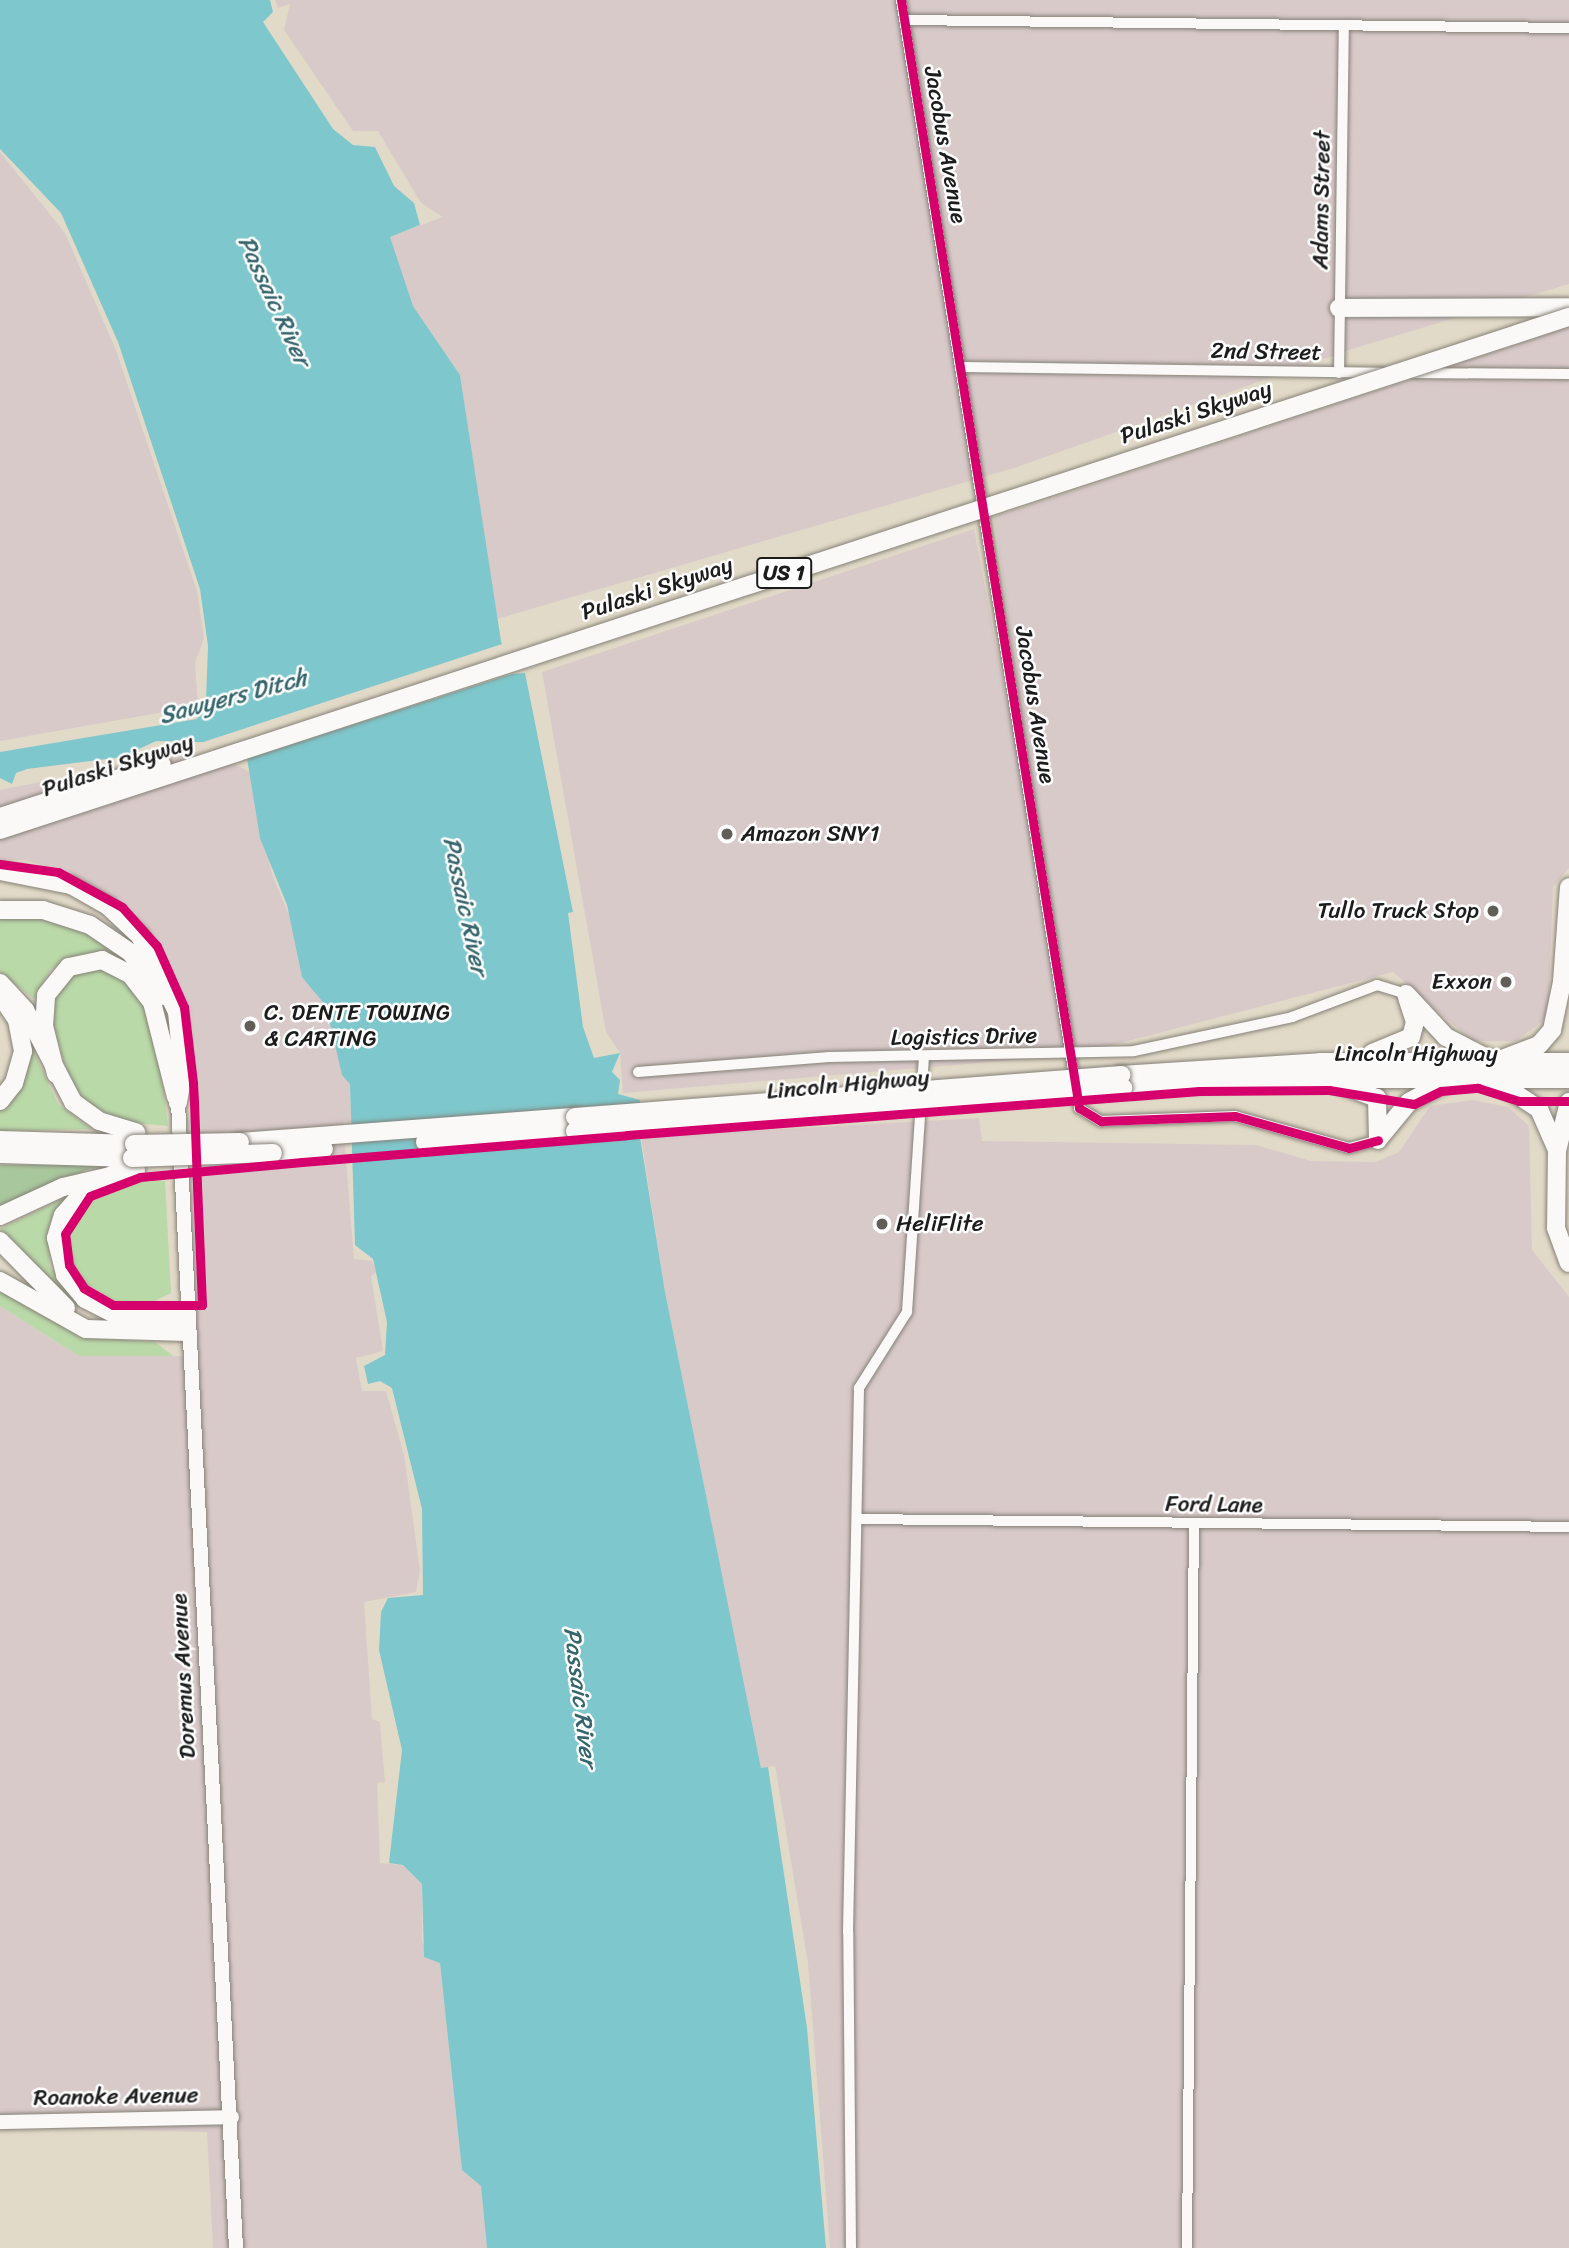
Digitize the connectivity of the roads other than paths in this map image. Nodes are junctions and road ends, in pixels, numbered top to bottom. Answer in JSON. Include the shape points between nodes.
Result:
{"nodes":[{"id":1,"x":901,"y":0,"type":"edge"},
{"id":2,"x":905,"y":20,"type":"junction"},
{"id":3,"x":1344,"y":27,"type":"junction"},
{"id":4,"x":1569,"y":28,"type":"edge"},
{"id":5,"x":1569,"y":306,"type":"edge"},
{"id":6,"x":1339,"y":308,"type":"junction"},
{"id":7,"x":1569,"y":317,"type":"edge"},
{"id":8,"x":963,"y":367,"type":"junction"},
{"id":9,"x":1339,"y":373,"type":"junction"},
{"id":10,"x":1569,"y":374,"type":"edge"},
{"id":11,"x":0,"y":817,"type":"edge"},
{"id":12,"x":0,"y":830,"type":"edge"},
{"id":13,"x":0,"y":871,"type":"edge"},
{"id":14,"x":1569,"y":887,"type":"edge"},
{"id":15,"x":0,"y":910,"type":"edge"},
{"id":16,"x":1562,"y":982,"type":"junction"},
{"id":17,"x":0,"y":983,"type":"edge"},
{"id":18,"x":1406,"y":995,"type":"junction"},
{"id":19,"x":0,"y":997,"type":"edge"},
{"id":20,"x":1569,"y":1014,"type":"edge"},
{"id":21,"x":180,"y":1034,"type":"junction"},
{"id":22,"x":1070,"y":1054,"type":"junction"},
{"id":23,"x":923,"y":1059,"type":"junction"},
{"id":24,"x":1569,"y":1062,"type":"edge"},
{"id":25,"x":1495,"y":1070,"type":"junction"},
{"id":26,"x":1318,"y":1071,"type":"junction"},
{"id":27,"x":638,"y":1072,"type":"dead end"},
{"id":28,"x":56,"y":1074,"type":"junction"},
{"id":29,"x":1455,"y":1078,"type":"junction"},
{"id":30,"x":1569,"y":1079,"type":"edge"},
{"id":31,"x":1122,"y":1081,"type":"junction"},
{"id":32,"x":0,"y":1101,"type":"edge"},
{"id":33,"x":178,"y":1102,"type":"junction"},
{"id":34,"x":1569,"y":1102,"type":"edge"},
{"id":35,"x":0,"y":1140,"type":"edge"},
{"id":36,"x":1378,"y":1140,"type":"junction"},
{"id":37,"x":135,"y":1151,"type":"junction"},
{"id":38,"x":1557,"y":1151,"type":"junction"},
{"id":39,"x":0,"y":1154,"type":"edge"},
{"id":40,"x":114,"y":1174,"type":"junction"},
{"id":41,"x":0,"y":1216,"type":"edge"},
{"id":42,"x":0,"y":1241,"type":"edge"},
{"id":43,"x":1569,"y":1263,"type":"edge"},
{"id":44,"x":0,"y":1281,"type":"edge"},
{"id":45,"x":186,"y":1325,"type":"junction"},
{"id":46,"x":109,"y":1333,"type":"junction"},
{"id":47,"x":858,"y":1518,"type":"junction"},
{"id":48,"x":1194,"y":1524,"type":"junction"},
{"id":49,"x":1569,"y":1527,"type":"edge"},
{"id":50,"x":232,"y":2117,"type":"junction"},
{"id":51,"x":0,"y":2122,"type":"edge"},
{"id":52,"x":236,"y":2248,"type":"edge"},
{"id":53,"x":851,"y":2248,"type":"edge"},
{"id":54,"x":1187,"y":2248,"type":"edge"}],
"edges":[{"from":1,"to":2,"type":"street","name":"Jacobus Avenue"},
{"from":2,"to":3,"type":"street"},
{"from":2,"to":8,"type":"street","name":"Jacobus Avenue"},
{"from":3,"to":4,"type":"street"},
{"from":3,"to":6,"type":"street","name":"Adams Street"},
{"from":5,"to":6,"type":"highway"},
{"from":5,"to":11,"type":"highway","name":"Pulaski Skyway","number":"US 1","bridge":true},
{"from":6,"to":9,"type":"street","name":"Adams Street"},
{"from":7,"to":12,"type":"highway","name":"Pulaski Skyway","number":"US 1","bridge":true},
{"from":8,"to":9,"type":"street","name":"2nd Street"},
{"from":8,"to":22,"type":"street","name":"Jacobus Avenue"},
{"from":9,"to":10,"type":"street","name":"2nd Street"},
{"from":13,"to":21,"type":"highway","via":[[71,885],[124,919],[166,980]]},
{"from":14,"to":16,"type":"highway"},
{"from":15,"to":21,"type":"highway","via":[[52,912],[107,935],[155,983]]},
{"from":16,"to":20,"type":"highway"},
{"from":16,"to":25,"type":"highway","via":[[1549,1036]]},
{"from":17,"to":28,"type":"highway","via":[[25,1010]]},
{"from":18,"to":22,"type":"street","name":"Logistics Drive","via":[[1377,985],[1300,1015],[1198,1039]]},
{"from":18,"to":25,"type":"highway","via":[[1446,1037]]},
{"from":18,"to":26,"type":"highway","via":[[1415,1022],[1407,1041]]},
{"from":19,"to":32,"type":"highway","via":[[17,1020],[23,1045],[17,1076]]},
{"from":21,"to":33,"type":"highway"},
{"from":22,"to":23,"type":"street","name":"Logistics Drive"},
{"from":22,"to":36,"type":"street","name":"Jacobus Avenue","via":[[1079,1108],[1095,1120],[1221,1114],[1349,1148]]},
{"from":23,"to":27,"type":"street","name":"Logistics Drive","via":[[829,1058]]},
{"from":23,"to":47,"type":"street","via":[[907,1312],[895,1339],[860,1382]]},
{"from":24,"to":25,"type":"highway","name":"Lincoln Highway"},
{"from":25,"to":26,"type":"highway","name":"Lincoln Highway"},
{"from":25,"to":29,"type":"highway","name":"Lincoln Highway"},
{"from":25,"to":30,"type":"highway","name":"Lincoln Highway"},
{"from":25,"to":38,"type":"highway","via":[[1539,1109]]},
{"from":26,"to":29,"type":"highway","name":"Lincoln Highway"},
{"from":26,"to":31,"type":"highway","name":"Lincoln Highway"},
{"from":26,"to":36,"type":"highway","via":[[1377,1098],[1382,1116]]},
{"from":28,"to":33,"type":"highway","via":[[44,1026],[46,995],[69,967],[111,962],[131,974],[152,1002]]},
{"from":28,"to":37,"type":"highway","via":[[84,1113]]},
{"from":29,"to":36,"type":"highway","via":[[1414,1098]]},
{"from":31,"to":37,"type":"highway","name":"Lincoln Highway","bridge":true},
{"from":31,"to":37,"type":"highway","name":"Lincoln Highway","bridge":true,"via":[[273,1153]]},
{"from":33,"to":45,"type":"main road","name":"Doremus Avenue"},
{"from":34,"to":38,"type":"highway"},
{"from":35,"to":37,"type":"highway"},
{"from":37,"to":39,"type":"highway"},
{"from":37,"to":40,"type":"highway"},
{"from":38,"to":43,"type":"highway","via":[[1556,1239]]},
{"from":40,"to":41,"type":"highway"},
{"from":40,"to":45,"type":"highway","via":[[86,1189],[64,1214],[56,1238],[65,1275],[85,1299],[114,1314]]},
{"from":42,"to":46,"type":"highway","via":[[60,1303]]},
{"from":44,"to":46,"type":"highway","via":[[86,1329]]},
{"from":45,"to":46,"type":"highway"},
{"from":45,"to":50,"type":"main road","name":"Doremus Avenue"},
{"from":47,"to":48,"type":"street","name":"Ford Lane"},
{"from":47,"to":53,"type":"street","via":[[848,1932]]},
{"from":48,"to":49,"type":"street","name":"Ford Lane"},
{"from":48,"to":54,"type":"street"},
{"from":50,"to":51,"type":"main road","name":"Roanoke Avenue"},
{"from":50,"to":52,"type":"main road","name":"Doremus Avenue"}]}
